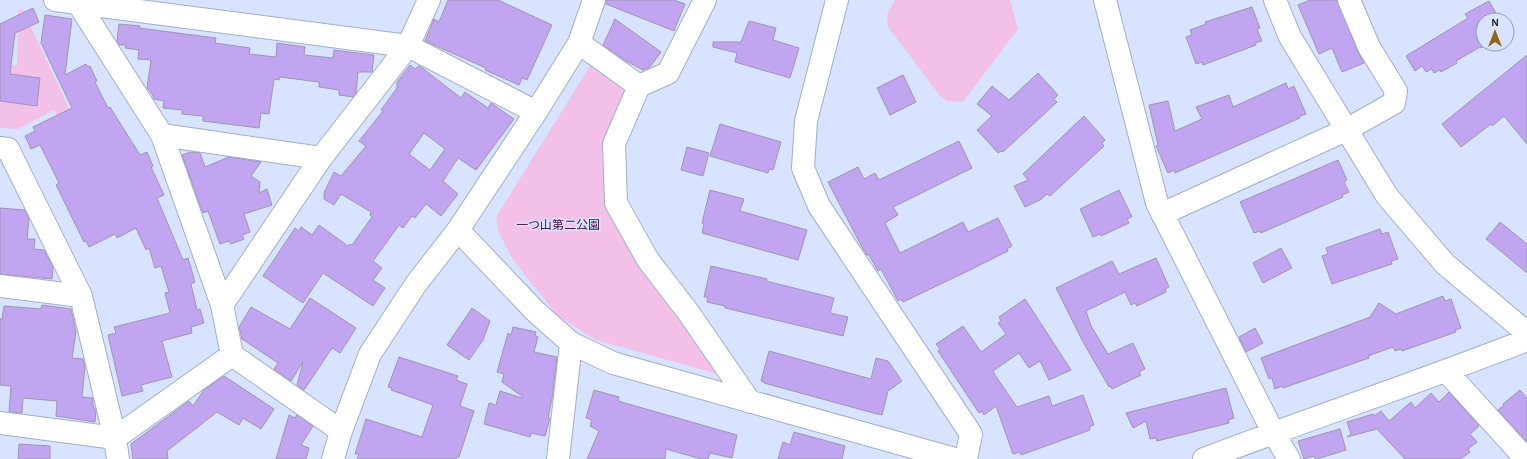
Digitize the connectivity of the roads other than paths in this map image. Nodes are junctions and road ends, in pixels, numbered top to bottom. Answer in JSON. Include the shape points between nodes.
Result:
{"nodes":[{"id":1,"x":55,"y":0,"type":"edge"},
{"id":2,"x":429,"y":0,"type":"edge"},
{"id":3,"x":594,"y":0,"type":"edge"},
{"id":4,"x":705,"y":0,"type":"edge"},
{"id":5,"x":837,"y":0,"type":"edge"},
{"id":6,"x":1105,"y":0,"type":"edge"},
{"id":7,"x":1276,"y":0,"type":"edge"},
{"id":8,"x":1349,"y":0,"type":"edge"},
{"id":9,"x":78,"y":2,"type":"edge"},
{"id":10,"x":578,"y":43,"type":"junction"},
{"id":11,"x":408,"y":46,"type":"junction"},
{"id":12,"x":639,"y":86,"type":"junction"},
{"id":13,"x":536,"y":112,"type":"junction"},
{"id":14,"x":1346,"y":130,"type":"junction"},
{"id":15,"x":162,"y":135,"type":"junction"},
{"id":16,"x":0,"y":148,"type":"edge"},
{"id":17,"x":321,"y":158,"type":"junction"},
{"id":18,"x":1162,"y":214,"type":"junction"},
{"id":19,"x":458,"y":230,"type":"junction"},
{"id":20,"x":0,"y":286,"type":"edge"},
{"id":21,"x":80,"y":296,"type":"junction"},
{"id":22,"x":222,"y":305,"type":"junction"},
{"id":23,"x":1527,"y":330,"type":"edge"},
{"id":24,"x":1527,"y":340,"type":"edge"},
{"id":25,"x":572,"y":343,"type":"junction"},
{"id":26,"x":232,"y":355,"type":"junction"},
{"id":27,"x":1447,"y":372,"type":"junction"},
{"id":28,"x":750,"y":402,"type":"junction"},
{"id":29,"x":0,"y":423,"type":"edge"},
{"id":30,"x":341,"y":431,"type":"junction"},
{"id":31,"x":1273,"y":432,"type":"junction"},
{"id":32,"x":117,"y":448,"type":"edge"},
{"id":33,"x":333,"y":459,"type":"edge"},
{"id":34,"x":558,"y":459,"type":"edge"},
{"id":35,"x":955,"y":459,"type":"edge"},
{"id":36,"x":966,"y":459,"type":"edge"},
{"id":37,"x":1204,"y":459,"type":"edge"},
{"id":38,"x":1289,"y":459,"type":"edge"},
{"id":39,"x":1526,"y":459,"type":"edge"}],
"edges":[{"from":1,"to":9,"type":"street"},
{"from":2,"to":11,"type":"street"},
{"from":3,"to":10,"type":"street"},
{"from":4,"to":12,"type":"street","via":[[668,73]]},
{"from":5,"to":36,"type":"street","via":[[806,121],[803,168],[819,206],[971,434]]},
{"from":6,"to":18,"type":"street","via":[[1156,203]]},
{"from":7,"to":14,"type":"street","via":[[1290,37]]},
{"from":8,"to":14,"type":"street","via":[[1369,47],[1396,91],[1394,103]]},
{"from":9,"to":11,"type":"street"},
{"from":9,"to":15,"type":"street"},
{"from":10,"to":12,"type":"street"},
{"from":10,"to":13,"type":"street"},
{"from":11,"to":13,"type":"street"},
{"from":11,"to":17,"type":"street"},
{"from":12,"to":28,"type":"street","via":[[614,144],[616,203],[648,260],[688,312]]},
{"from":13,"to":19,"type":"street"},
{"from":14,"to":18,"type":"street"},
{"from":14,"to":23,"type":"street","via":[[1387,196],[1445,264]]},
{"from":15,"to":17,"type":"street"},
{"from":15,"to":22,"type":"street"},
{"from":16,"to":21,"type":"street","via":[[8,149]]},
{"from":17,"to":22,"type":"street"},
{"from":18,"to":31,"type":"street"},
{"from":19,"to":25,"type":"street","via":[[536,311]]},
{"from":19,"to":30,"type":"street","via":[[416,284],[370,354]]},
{"from":20,"to":21,"type":"street"},
{"from":21,"to":32,"type":"street"},
{"from":22,"to":26,"type":"street"},
{"from":24,"to":27,"type":"street"},
{"from":25,"to":28,"type":"street","via":[[613,363]]},
{"from":25,"to":34,"type":"street"},
{"from":26,"to":30,"type":"street"},
{"from":26,"to":32,"type":"street"},
{"from":27,"to":31,"type":"street"},
{"from":27,"to":39,"type":"street"},
{"from":28,"to":35,"type":"street"},
{"from":29,"to":32,"type":"street"},
{"from":30,"to":33,"type":"street"},
{"from":31,"to":37,"type":"street"},
{"from":31,"to":38,"type":"street"}]}
